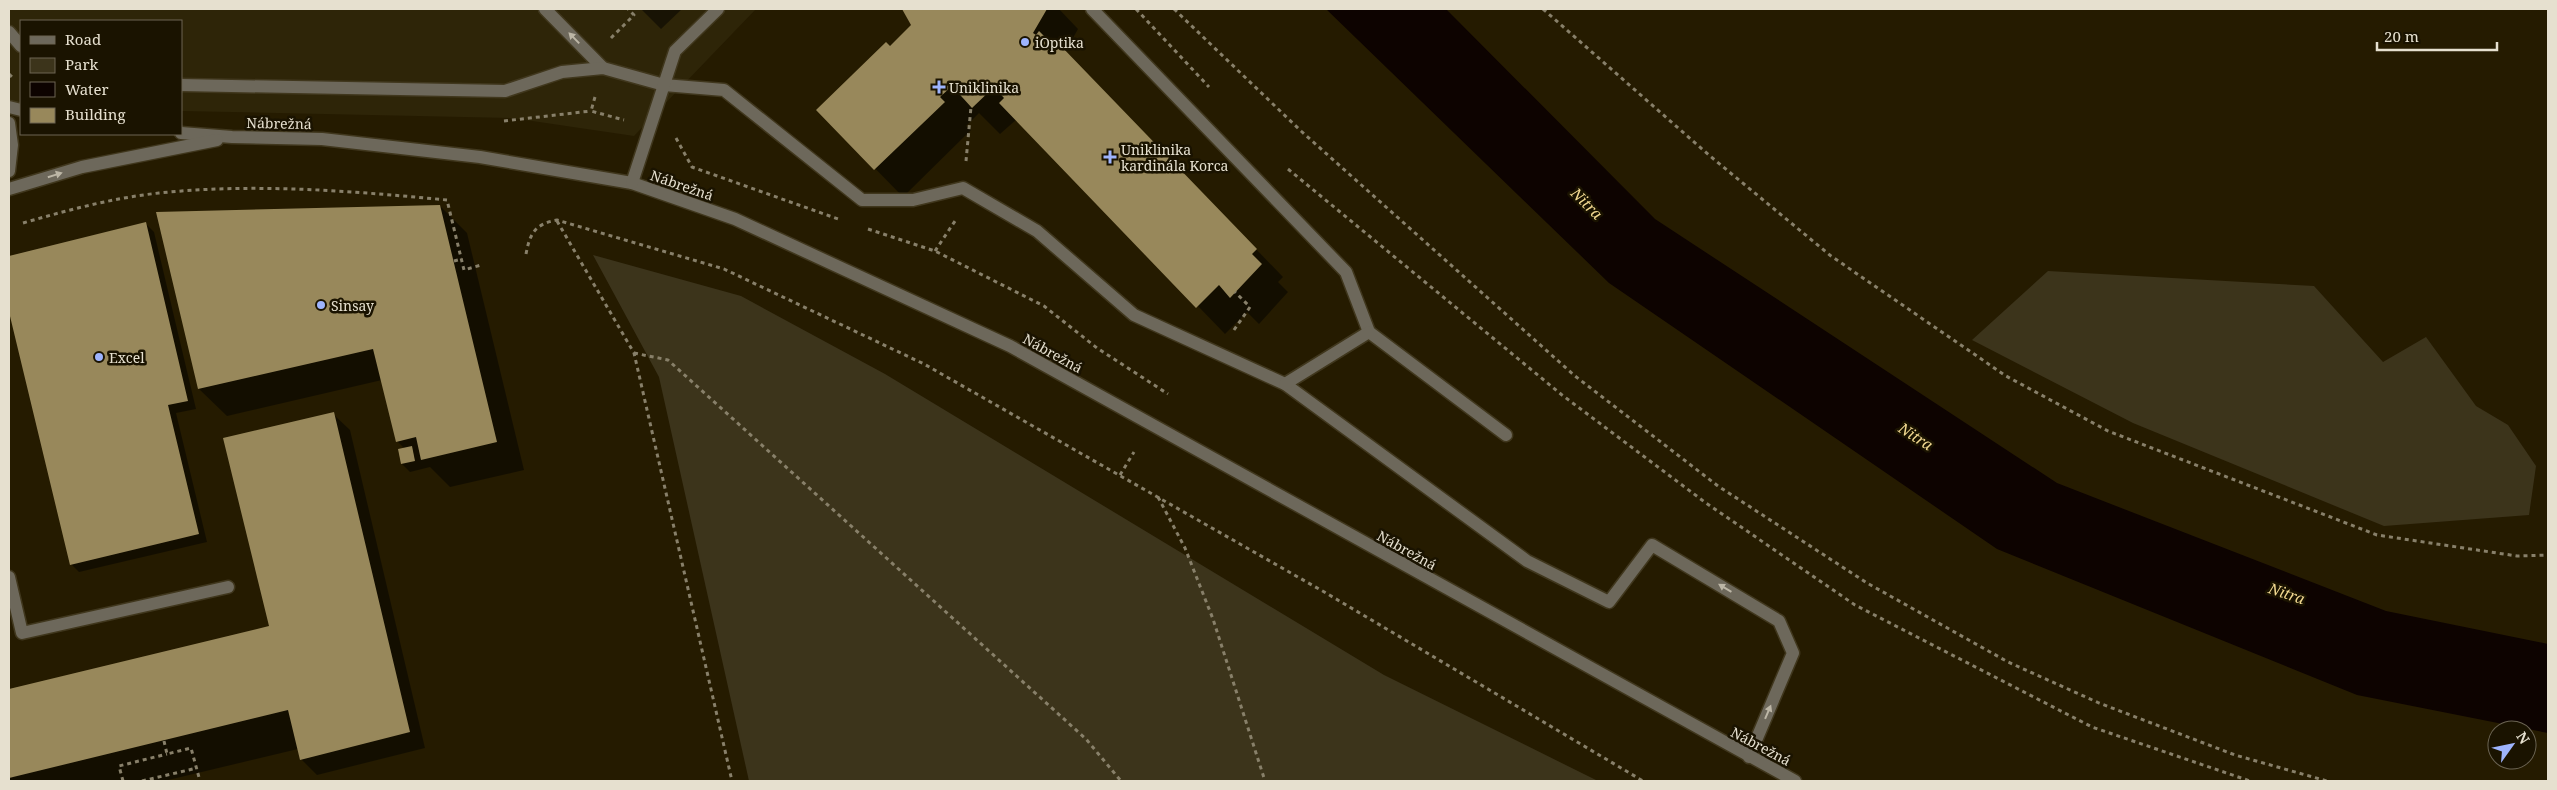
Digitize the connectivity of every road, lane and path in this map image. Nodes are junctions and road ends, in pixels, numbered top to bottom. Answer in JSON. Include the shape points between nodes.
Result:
{"nodes":[{"id":1,"x":545,"y":9,"type":"edge"},
{"id":2,"x":718,"y":9,"type":"edge"},
{"id":3,"x":1092,"y":9,"type":"edge"},
{"id":4,"x":1136,"y":9,"type":"edge"},
{"id":5,"x":1174,"y":9,"type":"edge"},
{"id":6,"x":1543,"y":9,"type":"edge"},
{"id":7,"x":9,"y":32,"type":"edge"},
{"id":8,"x":20,"y":45,"type":"edge"},
{"id":9,"x":603,"y":68,"type":"junction"},
{"id":10,"x":182,"y":85,"type":"edge"},
{"id":11,"x":664,"y":85,"type":"junction"},
{"id":12,"x":1211,"y":88,"type":"dead end"},
{"id":13,"x":9,"y":123,"type":"edge"},
{"id":14,"x":182,"y":133,"type":"edge"},
{"id":15,"x":232,"y":137,"type":"junction"},
{"id":16,"x":1286,"y":167,"type":"dead end"},
{"id":17,"x":9,"y":171,"type":"edge"},
{"id":18,"x":632,"y":183,"type":"junction"},
{"id":19,"x":9,"y":189,"type":"edge"},
{"id":20,"x":557,"y":220,"type":"junction"},
{"id":21,"x":22,"y":223,"type":"dead end"},
{"id":22,"x":526,"y":254,"type":"dead end"},
{"id":23,"x":462,"y":259,"type":"junction"},
{"id":24,"x":454,"y":261,"type":"dead end"},
{"id":25,"x":481,"y":266,"type":"dead end"},
{"id":26,"x":1236,"y":292,"type":"dead end"},
{"id":27,"x":1250,"y":306,"type":"dead end"},
{"id":28,"x":1369,"y":332,"type":"junction"},
{"id":29,"x":634,"y":353,"type":"junction"},
{"id":30,"x":1284,"y":384,"type":"junction"},
{"id":31,"x":1506,"y":435,"type":"dead end"},
{"id":32,"x":1134,"y":452,"type":"dead end"},
{"id":33,"x":1120,"y":475,"type":"junction"},
{"id":34,"x":1157,"y":496,"type":"junction"},
{"id":35,"x":2548,"y":555,"type":"edge"},
{"id":36,"x":9,"y":577,"type":"edge"},
{"id":37,"x":228,"y":587,"type":"dead end"},
{"id":38,"x":164,"y":741,"type":"dead end"},
{"id":39,"x":167,"y":754,"type":"junction"},
{"id":40,"x":1749,"y":757,"type":"junction"},
{"id":41,"x":196,"y":768,"type":"junction"},
{"id":42,"x":123,"y":781,"type":"edge"},
{"id":43,"x":142,"y":781,"type":"edge"},
{"id":44,"x":200,"y":781,"type":"edge"},
{"id":45,"x":732,"y":781,"type":"edge"},
{"id":46,"x":1121,"y":781,"type":"edge"},
{"id":47,"x":1265,"y":781,"type":"edge"},
{"id":48,"x":1643,"y":781,"type":"edge"},
{"id":49,"x":1795,"y":781,"type":"edge"},
{"id":50,"x":2250,"y":781,"type":"edge"},
{"id":51,"x":2327,"y":781,"type":"edge"}],
"edges":[{"from":9,"to":1,"type":"street","one_way":true},
{"from":2,"to":11,"type":"street","via":[[675,51]]},
{"from":3,"to":28,"type":"street","via":[[1346,272]]},
{"from":4,"to":12,"type":"path"},
{"from":5,"to":51,"type":"path","via":[[1301,131],[1575,376],[1718,486],[1867,583],[2008,662],[2099,702],[2235,755]]},
{"from":6,"to":35,"type":"path","via":[[1710,156],[1831,256],[2006,376],[2108,430],[2377,535],[2517,556]]},
{"from":7,"to":8,"type":"street"},
{"from":9,"to":10,"type":"street","via":[[562,72],[505,90]]},
{"from":9,"to":11,"type":"street"},
{"from":11,"to":18,"type":"street"},
{"from":11,"to":30,"type":"street","via":[[724,90],[862,200],[913,200],[963,188],[1037,231],[1134,316]]},
{"from":13,"to":17,"type":"street","via":[[12,145]]},
{"from":14,"to":15,"type":"street","name":"Nábrežná"},
{"from":15,"to":18,"type":"street","name":"Nábrežná","via":[[342,141],[480,157]]},
{"from":19,"to":15,"type":"street","name":"Nábrežná","one_way":true,"via":[[82,167]]},
{"from":16,"to":50,"type":"path","via":[[1562,394],[1706,502],[1855,605],[2092,727]]},
{"from":18,"to":40,"type":"street","name":"Nábrežná","via":[[735,219],[1010,346]]},
{"from":20,"to":22,"type":"path","via":[[542,223],[529,238]]},
{"from":20,"to":29,"type":"path"},
{"from":20,"to":33,"type":"path","via":[[724,269],[924,364]]},
{"from":21,"to":23,"type":"path","via":[[85,205],[159,193],[268,187],[352,191],[448,200]]},
{"from":23,"to":24,"type":"path"},
{"from":23,"to":25,"type":"path","via":[[464,270]]},
{"from":26,"to":27,"type":"path"},
{"from":28,"to":30,"type":"street"},
{"from":28,"to":31,"type":"street"},
{"from":29,"to":45,"type":"path"},
{"from":29,"to":46,"type":"path","via":[[668,360],[1086,739]]},
{"from":40,"to":30,"type":"street","one_way":true,"via":[[1793,653],[1779,621],[1652,545],[1608,602],[1527,561]]},
{"from":32,"to":33,"type":"path"},
{"from":33,"to":34,"type":"path"},
{"from":34,"to":47,"type":"path","via":[[1185,548],[1213,619]]},
{"from":34,"to":48,"type":"path"},
{"from":36,"to":37,"type":"street","via":[[22,633]]},
{"from":38,"to":39,"type":"path"},
{"from":39,"to":41,"type":"path","via":[[191,748]]},
{"from":39,"to":42,"type":"path","via":[[119,766]]},
{"from":40,"to":49,"type":"street","name":"Nábrežná"},
{"from":41,"to":43,"type":"path"},
{"from":41,"to":44,"type":"path"}]}
